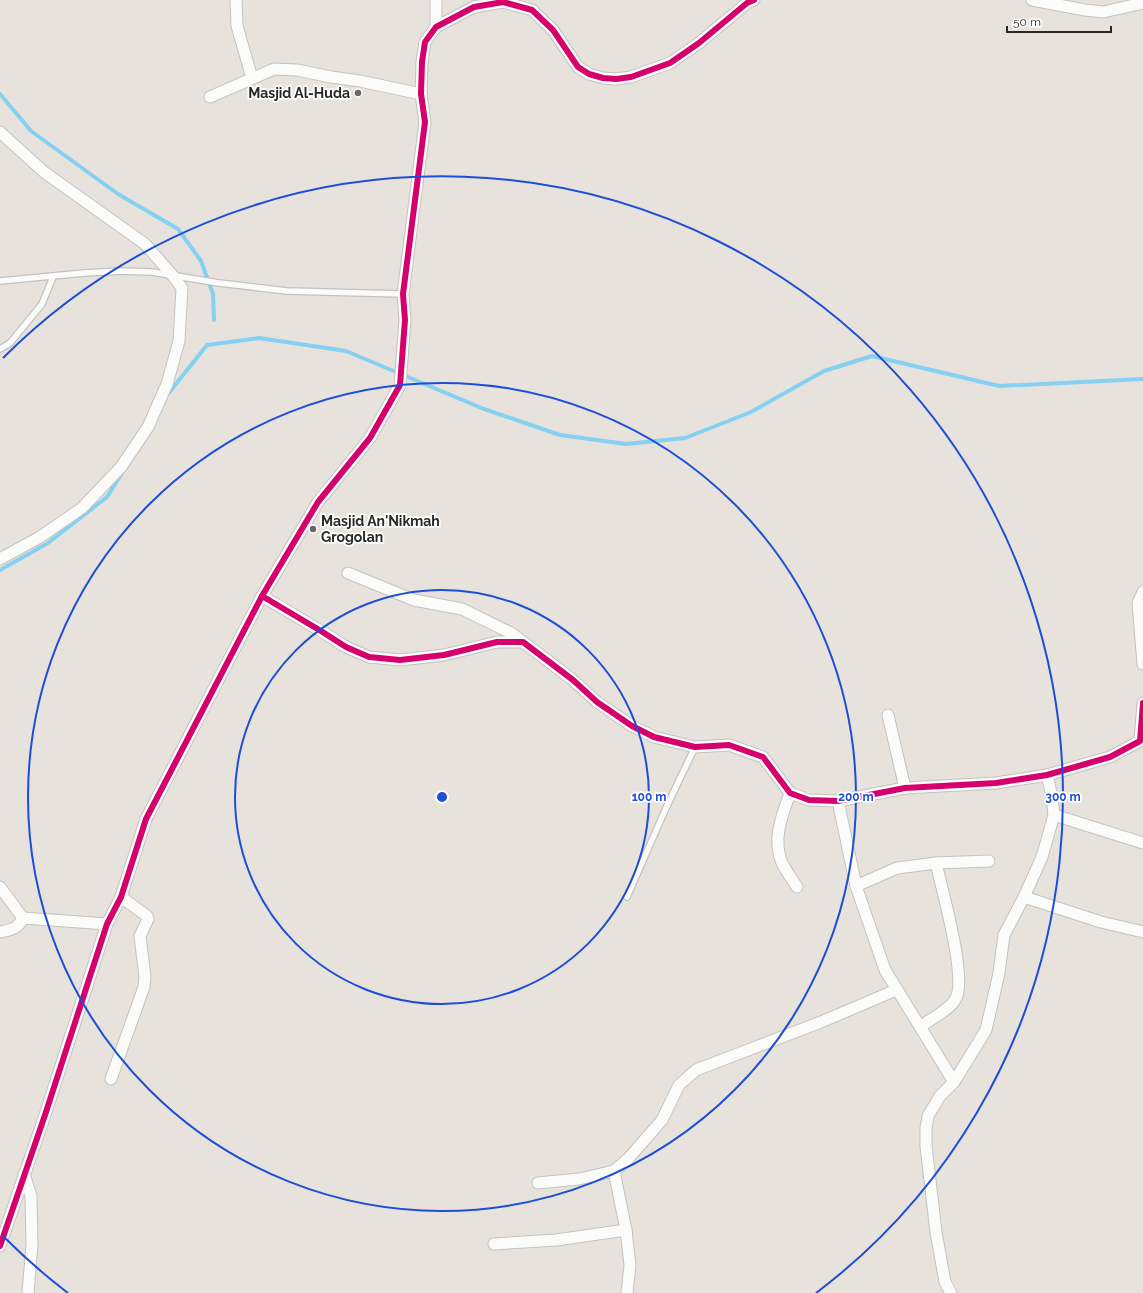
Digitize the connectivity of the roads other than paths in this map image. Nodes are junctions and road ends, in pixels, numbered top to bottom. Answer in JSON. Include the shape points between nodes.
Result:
{"nodes":[{"id":1,"x":236,"y":0,"type":"edge"},
{"id":2,"x":436,"y":0,"type":"edge"},
{"id":3,"x":754,"y":0,"type":"edge"},
{"id":4,"x":1032,"y":0,"type":"edge"},
{"id":5,"x":1143,"y":3,"type":"edge"},
{"id":6,"x":436,"y":26,"type":"junction"},
{"id":7,"x":252,"y":78,"type":"junction"},
{"id":8,"x":421,"y":94,"type":"junction"},
{"id":9,"x":210,"y":97,"type":"dead end"},
{"id":10,"x":0,"y":132,"type":"edge"},
{"id":11,"x":53,"y":276,"type":"junction"},
{"id":12,"x":173,"y":276,"type":"junction"},
{"id":13,"x":0,"y":281,"type":"edge"},
{"id":14,"x":404,"y":294,"type":"junction"},
{"id":15,"x":0,"y":349,"type":"edge"},
{"id":16,"x":0,"y":559,"type":"edge"},
{"id":17,"x":348,"y":573,"type":"dead end"},
{"id":18,"x":1143,"y":592,"type":"edge"},
{"id":19,"x":262,"y":596,"type":"junction"},
{"id":20,"x":523,"y":642,"type":"junction"},
{"id":21,"x":1143,"y":664,"type":"edge"},
{"id":22,"x":1143,"y":702,"type":"edge"},
{"id":23,"x":888,"y":715,"type":"dead end"},
{"id":24,"x":1141,"y":740,"type":"edge"},
{"id":25,"x":695,"y":747,"type":"junction"},
{"id":26,"x":1047,"y":775,"type":"junction"},
{"id":27,"x":905,"y":788,"type":"junction"},
{"id":28,"x":790,"y":793,"type":"junction"},
{"id":29,"x":838,"y":801,"type":"junction"},
{"id":30,"x":1054,"y":815,"type":"junction"},
{"id":31,"x":1143,"y":843,"type":"edge"},
{"id":32,"x":989,"y":861,"type":"dead end"},
{"id":33,"x":936,"y":863,"type":"junction"},
{"id":34,"x":856,"y":886,"type":"junction"},
{"id":35,"x":0,"y":887,"type":"edge"},
{"id":36,"x":797,"y":887,"type":"dead end"},
{"id":37,"x":627,"y":896,"type":"dead end"},
{"id":38,"x":121,"y":897,"type":"junction"},
{"id":39,"x":1024,"y":897,"type":"junction"},
{"id":40,"x":23,"y":918,"type":"junction"},
{"id":41,"x":107,"y":924,"type":"junction"},
{"id":42,"x":0,"y":932,"type":"edge"},
{"id":43,"x":1143,"y":932,"type":"edge"},
{"id":44,"x":896,"y":990,"type":"junction"},
{"id":45,"x":921,"y":1026,"type":"junction"},
{"id":46,"x":111,"y":1079,"type":"dead end"},
{"id":47,"x":954,"y":1082,"type":"junction"},
{"id":48,"x":614,"y":1171,"type":"junction"},
{"id":49,"x":24,"y":1174,"type":"junction"},
{"id":50,"x":538,"y":1183,"type":"dead end"},
{"id":51,"x":626,"y":1230,"type":"junction"},
{"id":52,"x":494,"y":1244,"type":"dead end"},
{"id":53,"x":0,"y":1246,"type":"edge"},
{"id":54,"x":28,"y":1293,"type":"edge"},
{"id":55,"x":628,"y":1293,"type":"edge"},
{"id":56,"x":951,"y":1293,"type":"edge"}],
"edges":[{"from":1,"to":7,"type":"street","via":[[237,26]]},
{"from":2,"to":6,"type":"street"},
{"from":3,"to":6,"type":"street","via":[[747,3],[699,44],[670,63],[631,77],[616,79],[589,74],[578,68],[553,30],[532,10],[519,6],[503,2],[474,7]]},
{"from":4,"to":5,"type":"street","via":[[1103,12]]},
{"from":6,"to":8,"type":"street","via":[[425,42]]},
{"from":7,"to":8,"type":"street","via":[[274,69],[297,70],[360,80]]},
{"from":7,"to":9,"type":"street"},
{"from":8,"to":14,"type":"street","via":[[425,122]]},
{"from":10,"to":12,"type":"street","via":[[44,172],[145,244]]},
{"from":11,"to":12,"type":"lane","via":[[122,271]]},
{"from":11,"to":13,"type":"lane"},
{"from":11,"to":15,"type":"lane","via":[[42,304],[10,343]]},
{"from":12,"to":14,"type":"lane","via":[[287,291]]},
{"from":12,"to":16,"type":"street","via":[[182,288],[179,341],[167,384],[148,427],[122,467],[82,508],[40,537]]},
{"from":14,"to":19,"type":"street","via":[[405,320],[400,385],[370,438],[318,502]]},
{"from":17,"to":20,"type":"street","via":[[414,600],[462,609],[511,633]]},
{"from":18,"to":21,"type":"street","via":[[1138,603]]},
{"from":19,"to":20,"type":"street","via":[[346,647],[369,657],[400,660],[444,655],[496,642]]},
{"from":19,"to":38,"type":"street","via":[[146,819]]},
{"from":20,"to":25,"type":"street","via":[[597,702],[632,726],[654,737]]},
{"from":22,"to":24,"type":"street"},
{"from":23,"to":27,"type":"street"},
{"from":24,"to":26,"type":"street","via":[[1110,757]]},
{"from":25,"to":28,"type":"street","via":[[729,745],[763,757]]},
{"from":25,"to":37,"type":"lane"},
{"from":26,"to":27,"type":"street","via":[[996,783]]},
{"from":26,"to":30,"type":"street"},
{"from":27,"to":29,"type":"street"},
{"from":28,"to":29,"type":"street","via":[[809,800]]},
{"from":28,"to":36,"type":"street","via":[[777,840],[783,863]]},
{"from":29,"to":34,"type":"street"},
{"from":30,"to":31,"type":"street"},
{"from":30,"to":39,"type":"street","via":[[1042,857]]},
{"from":32,"to":33,"type":"street"},
{"from":33,"to":34,"type":"street","via":[[897,868]]},
{"from":33,"to":45,"type":"street","via":[[960,970],[959,992],[953,1004]]},
{"from":34,"to":44,"type":"street","via":[[885,970]]},
{"from":35,"to":40,"type":"street"},
{"from":38,"to":41,"type":"street"},
{"from":38,"to":46,"type":"street","via":[[148,919],[140,936],[145,982]]},
{"from":39,"to":43,"type":"street","via":[[1101,922]]},
{"from":39,"to":47,"type":"street","via":[[1004,935],[999,973],[986,1030]]},
{"from":40,"to":41,"type":"street"},
{"from":40,"to":42,"type":"street","via":[[15,929]]},
{"from":41,"to":49,"type":"street"},
{"from":44,"to":45,"type":"street"},
{"from":44,"to":48,"type":"street","via":[[696,1070],[679,1085],[662,1120]]},
{"from":45,"to":47,"type":"street"},
{"from":47,"to":56,"type":"street","via":[[940,1096],[928,1116],[926,1128],[936,1232],[945,1282]]},
{"from":48,"to":50,"type":"street","via":[[579,1179]]},
{"from":48,"to":51,"type":"street"},
{"from":49,"to":53,"type":"street"},
{"from":49,"to":54,"type":"street","via":[[31,1196],[32,1245]]},
{"from":51,"to":52,"type":"street","via":[[556,1240]]},
{"from":51,"to":55,"type":"street","via":[[630,1265]]}]}
